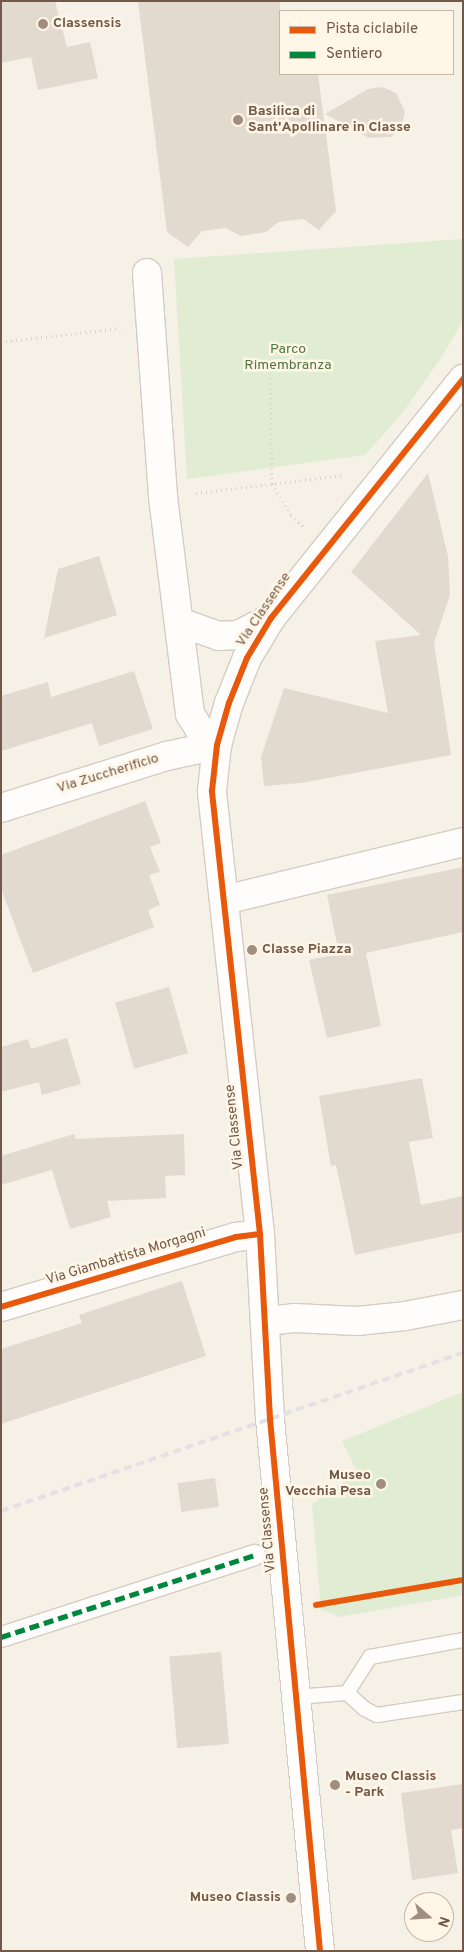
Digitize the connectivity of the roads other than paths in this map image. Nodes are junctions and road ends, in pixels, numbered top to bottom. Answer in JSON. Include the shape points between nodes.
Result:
{"nodes":[{"id":1,"x":147,"y":273,"type":"dead end"},
{"id":2,"x":463,"y":379,"type":"edge"},
{"id":3,"x":271,"y":618,"type":"junction"},
{"id":4,"x":179,"y":622,"type":"junction"},
{"id":5,"x":217,"y":746,"type":"junction"},
{"id":6,"x":1,"y":808,"type":"edge"},
{"id":7,"x":463,"y":842,"type":"edge"},
{"id":8,"x":224,"y":900,"type":"junction"},
{"id":9,"x":260,"y":1234,"type":"junction"},
{"id":10,"x":463,"y":1305,"type":"edge"},
{"id":11,"x":1,"y":1307,"type":"edge"},
{"id":12,"x":266,"y":1322,"type":"junction"},
{"id":13,"x":255,"y":1555,"type":"dead end"},
{"id":14,"x":1,"y":1636,"type":"edge"},
{"id":15,"x":463,"y":1640,"type":"edge"},
{"id":16,"x":347,"y":1692,"type":"junction"},
{"id":17,"x":296,"y":1697,"type":"junction"},
{"id":18,"x":463,"y":1702,"type":"edge"},
{"id":19,"x":320,"y":1951,"type":"edge"}],
"edges":[{"from":1,"to":4,"type":"street","via":[[163,497]]},
{"from":2,"to":3,"type":"street","name":"Via Classense"},
{"from":3,"to":4,"type":"street","via":[[238,635],[219,636]]},
{"from":3,"to":5,"type":"street","name":"Via Classense","via":[[247,658]]},
{"from":4,"to":5,"type":"street","via":[[190,714],[200,730]]},
{"from":5,"to":6,"type":"street","name":"Via Zuccherificio","via":[[167,756]]},
{"from":5,"to":8,"type":"street","name":"Via Classense","via":[[212,792]]},
{"from":7,"to":8,"type":"street"},
{"from":8,"to":9,"type":"street","name":"Via Classense"},
{"from":9,"to":11,"type":"street","name":"Via Giambattista Morgagni","via":[[236,1237]]},
{"from":9,"to":12,"type":"street","name":"Via Classense"},
{"from":10,"to":12,"type":"street","via":[[357,1321],[294,1318]]},
{"from":12,"to":17,"type":"street","name":"Via Classense","via":[[270,1419]]},
{"from":13,"to":14,"type":"street"},
{"from":15,"to":16,"type":"lane","via":[[370,1658]]},
{"from":16,"to":17,"type":"lane"},
{"from":16,"to":18,"type":"lane","via":[[365,1709],[377,1715]]},
{"from":17,"to":19,"type":"street","name":"Via Classense"}]}
